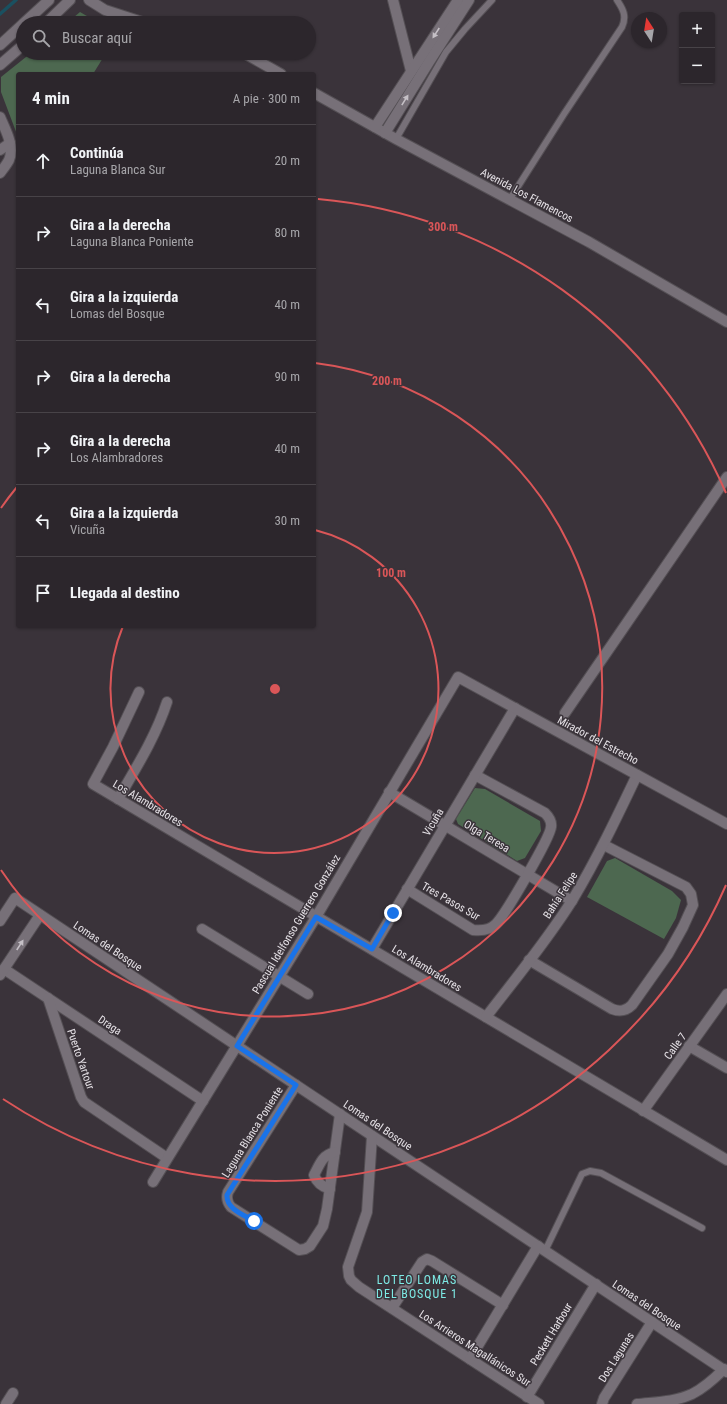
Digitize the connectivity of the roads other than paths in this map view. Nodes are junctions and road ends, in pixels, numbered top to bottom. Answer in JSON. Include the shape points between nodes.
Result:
{"nodes":[{"id":1,"x":49,"y":0,"type":"edge"},
{"id":2,"x":70,"y":0,"type":"edge"},
{"id":3,"x":89,"y":0,"type":"edge"},
{"id":4,"x":393,"y":0,"type":"edge"},
{"id":5,"x":458,"y":0,"type":"edge"},
{"id":6,"x":469,"y":0,"type":"edge"},
{"id":7,"x":492,"y":0,"type":"edge"},
{"id":8,"x":617,"y":0,"type":"edge"},
{"id":9,"x":31,"y":16,"type":"edge"},
{"id":10,"x":53,"y":16,"type":"edge"},
{"id":11,"x":123,"y":16,"type":"edge"},
{"id":12,"x":16,"y":30,"type":"edge"},
{"id":13,"x":0,"y":45,"type":"edge"},
{"id":14,"x":16,"y":51,"type":"edge"},
{"id":15,"x":256,"y":60,"type":"edge"},
{"id":16,"x":0,"y":65,"type":"edge"},
{"id":17,"x":411,"y":71,"type":"junction"},
{"id":18,"x":277,"y":72,"type":"edge"},
{"id":19,"x":316,"y":94,"type":"edge"},
{"id":20,"x":0,"y":117,"type":"edge"},
{"id":21,"x":374,"y":127,"type":"junction"},
{"id":22,"x":385,"y":133,"type":"junction"},
{"id":23,"x":396,"y":139,"type":"junction"},
{"id":24,"x":10,"y":143,"type":"junction"},
{"id":25,"x":0,"y":150,"type":"edge"},
{"id":26,"x":0,"y":173,"type":"edge"},
{"id":27,"x":510,"y":199,"type":"junction"},
{"id":28,"x":727,"y":322,"type":"edge"},
{"id":29,"x":727,"y":477,"type":"edge"},
{"id":30,"x":458,"y":677,"type":"joint"},
{"id":31,"x":139,"y":692,"type":"dead end"},
{"id":32,"x":168,"y":702,"type":"dead end"},
{"id":33,"x":515,"y":708,"type":"junction"},
{"id":34,"x":565,"y":713,"type":"dead end"},
{"id":35,"x":475,"y":775,"type":"junction"},
{"id":36,"x":637,"y":775,"type":"junction"},
{"id":37,"x":389,"y":792,"type":"junction"},
{"id":38,"x":118,"y":799,"type":"junction"},
{"id":39,"x":727,"y":824,"type":"edge"},
{"id":40,"x":445,"y":826,"type":"junction"},
{"id":41,"x":604,"y":845,"type":"junction"},
{"id":42,"x":528,"y":874,"type":"junction"},
{"id":43,"x":407,"y":890,"type":"junction"},
{"id":44,"x":572,"y":901,"type":"junction"},
{"id":45,"x":40,"y":915,"type":"junction"},
{"id":46,"x":316,"y":917,"type":"junction"},
{"id":47,"x":0,"y":921,"type":"edge"},
{"id":48,"x":202,"y":929,"type":"dead end"},
{"id":49,"x":372,"y":949,"type":"junction"},
{"id":50,"x":529,"y":960,"type":"junction"},
{"id":51,"x":2,"y":972,"type":"edge"},
{"id":52,"x":279,"y":976,"type":"junction"},
{"id":53,"x":308,"y":994,"type":"dead end"},
{"id":54,"x":727,"y":994,"type":"edge"},
{"id":55,"x":48,"y":998,"type":"junction"},
{"id":56,"x":486,"y":1018,"type":"junction"},
{"id":57,"x":237,"y":1046,"type":"junction"},
{"id":58,"x":689,"y":1046,"type":"junction"},
{"id":59,"x":727,"y":1068,"type":"edge"},
{"id":60,"x":296,"y":1085,"type":"junction"},
{"id":61,"x":202,"y":1101,"type":"junction"},
{"id":62,"x":643,"y":1111,"type":"junction"},
{"id":63,"x":340,"y":1114,"type":"junction"},
{"id":64,"x":372,"y":1136,"type":"junction"},
{"id":65,"x":335,"y":1152,"type":"junction"},
{"id":66,"x":167,"y":1158,"type":"junction"},
{"id":67,"x":727,"y":1160,"type":"edge"},
{"id":68,"x":153,"y":1182,"type":"dead end"},
{"id":69,"x":330,"y":1189,"type":"junction"},
{"id":70,"x":702,"y":1228,"type":"dead end"},
{"id":71,"x":541,"y":1248,"type":"junction"},
{"id":72,"x":596,"y":1284,"type":"junction"},
{"id":73,"x":502,"y":1305,"type":"junction"},
{"id":74,"x":392,"y":1308,"type":"junction"},
{"id":75,"x":652,"y":1322,"type":"junction"},
{"id":76,"x":470,"y":1359,"type":"junction"},
{"id":77,"x":725,"y":1371,"type":"edge"},
{"id":78,"x":13,"y":1393,"type":"dead end"},
{"id":79,"x":528,"y":1397,"type":"junction"},
{"id":80,"x":6,"y":1404,"type":"edge"},
{"id":81,"x":539,"y":1404,"type":"edge"},
{"id":82,"x":602,"y":1404,"type":"edge"},
{"id":83,"x":636,"y":1404,"type":"edge"}],
"edges":[{"from":1,"to":9,"type":"street"},
{"from":2,"to":10,"type":"street"},
{"from":3,"to":11,"type":"street","via":[[105,10]]},
{"from":4,"to":17,"type":"street"},
{"from":5,"to":17,"type":"street","one_way":true},
{"from":22,"to":6,"type":"street","one_way":true},
{"from":7,"to":23,"type":"lane","via":[[446,52]]},
{"from":8,"to":27,"type":"lane","via":[[625,14],[622,27]]},
{"from":12,"to":13,"type":"street"},
{"from":14,"to":16,"type":"street"},
{"from":15,"to":18,"type":"street"},
{"from":17,"to":21,"type":"street"},
{"from":19,"to":21,"type":"street","name":"Avenida Los Flamencos"},
{"from":20,"to":24,"type":"street"},
{"from":21,"to":22,"type":"street","name":"Avenida Los Flamencos"},
{"from":22,"to":23,"type":"street","name":"Avenida Los Flamencos"},
{"from":23,"to":27,"type":"street","name":"Avenida Los Flamencos"},
{"from":24,"to":25,"type":"street"},
{"from":24,"to":26,"type":"street","via":[[9,160]]},
{"from":27,"to":28,"type":"street","name":"Avenida Los Flamencos"},
{"from":29,"to":34,"type":"street"},
{"from":30,"to":33,"type":"street","name":"Mirador del Estrecho"},
{"from":30,"to":37,"type":"street","name":"Pascual Idelfonso Guerrero González"},
{"from":31,"to":38,"type":"street","name":"Los Alambradores","via":[[93,784]]},
{"from":32,"to":38,"type":"street","via":[[145,752]]},
{"from":33,"to":35,"type":"street","name":"Vicuña"},
{"from":33,"to":36,"type":"street","name":"Mirador del Estrecho"},
{"from":35,"to":40,"type":"street","name":"Vicuña"},
{"from":35,"to":42,"type":"street","name":"Tres Pasos Sur","via":[[545,813],[550,820],[550,832]]},
{"from":36,"to":39,"type":"street","name":"Mirador del Estrecho"},
{"from":36,"to":41,"type":"street","name":"Bahía Felipe"},
{"from":37,"to":40,"type":"street","name":"Olga Teresa"},
{"from":37,"to":46,"type":"street","name":"Pascual Idelfonso Guerrero González"},
{"from":38,"to":46,"type":"street","name":"Los Alambradores"},
{"from":40,"to":42,"type":"street","name":"Olga Teresa"},
{"from":40,"to":43,"type":"street","name":"Vicuña"},
{"from":41,"to":44,"type":"street","name":"Bahía Felipe"},
{"from":41,"to":50,"type":"street","via":[[686,887],[691,894],[693,905],[668,954],[632,1005],[625,1010],[616,1010]]},
{"from":42,"to":43,"type":"street","name":"Tres Pasos Sur","via":[[497,923],[484,930],[473,930]]},
{"from":42,"to":44,"type":"street","name":"Olga Teresa"},
{"from":43,"to":49,"type":"street","name":"Vicuña"},
{"from":44,"to":50,"type":"street","name":"Bahía Felipe"},
{"from":45,"to":47,"type":"street","name":"Lomas del Bosque","via":[[15,898]]},
{"from":51,"to":45,"type":"street","one_way":true},
{"from":45,"to":57,"type":"street","name":"Lomas del Bosque"},
{"from":46,"to":49,"type":"street","name":"Los Alambradores"},
{"from":46,"to":52,"type":"street","name":"Pascual Idelfonso Guerrero González"},
{"from":48,"to":52,"type":"street"},
{"from":49,"to":56,"type":"street","name":"Los Alambradores"},
{"from":50,"to":56,"type":"street","name":"Bahía Felipe"},
{"from":51,"to":55,"type":"street","name":"Draga"},
{"from":52,"to":53,"type":"street"},
{"from":52,"to":57,"type":"street","name":"Pascual Idelfonso Guerrero González"},
{"from":54,"to":58,"type":"street","name":"Calle 7"},
{"from":55,"to":61,"type":"street","name":"Draga"},
{"from":55,"to":66,"type":"street","name":"Puerto Yartour","via":[[84,1102]]},
{"from":56,"to":62,"type":"street","name":"Los Alambradores"},
{"from":57,"to":60,"type":"street","name":"Lomas del Bosque"},
{"from":57,"to":61,"type":"street","name":"Pascual Idelfonso Guerrero González"},
{"from":58,"to":59,"type":"street"},
{"from":58,"to":62,"type":"street","name":"Calle 7"},
{"from":60,"to":63,"type":"street","name":"Lomas del Bosque"},
{"from":60,"to":69,"type":"street","name":"Laguna Blanca Poniente","via":[[228,1192],[227,1201],[231,1207],[299,1250],[310,1246],[323,1226]]},
{"from":61,"to":66,"type":"street","name":"Pascual Idelfonso Guerrero González"},
{"from":62,"to":67,"type":"street","name":"Los Alambradores"},
{"from":63,"to":64,"type":"street","name":"Lomas del Bosque"},
{"from":63,"to":65,"type":"street"},
{"from":64,"to":71,"type":"street","name":"Lomas del Bosque"},
{"from":64,"to":74,"type":"street","name":"Los Arrieros Magallánicos Sur","via":[[367,1212],[348,1267],[349,1276],[359,1287]]},
{"from":65,"to":69,"type":"street"},
{"from":65,"to":69,"type":"street","via":[[328,1154],[321,1161],[314,1175],[317,1182]]},
{"from":66,"to":68,"type":"street","name":"Pascual Idelfonso Guerrero González"},
{"from":70,"to":71,"type":"lane","via":[[601,1173],[590,1171],[582,1174]]},
{"from":71,"to":72,"type":"street","name":"Lomas del Bosque"},
{"from":71,"to":73,"type":"street"},
{"from":72,"to":75,"type":"street","name":"Lomas del Bosque"},
{"from":72,"to":79,"type":"street","name":"Peckett Harbour"},
{"from":73,"to":74,"type":"street","via":[[427,1259],[422,1262]]},
{"from":73,"to":76,"type":"street"},
{"from":74,"to":76,"type":"street","name":"Los Arrieros Magallánicos Sur"},
{"from":75,"to":77,"type":"street","name":"Lomas del Bosque"},
{"from":75,"to":82,"type":"street","name":"Dos Lagunas"},
{"from":76,"to":79,"type":"street","name":"Los Arrieros Magallánicos Sur"},
{"from":77,"to":83,"type":"street","via":[[691,1394]]},
{"from":78,"to":80,"type":"street"},
{"from":79,"to":81,"type":"street","name":"Los Arrieros Magallánicos Sur"}]}
